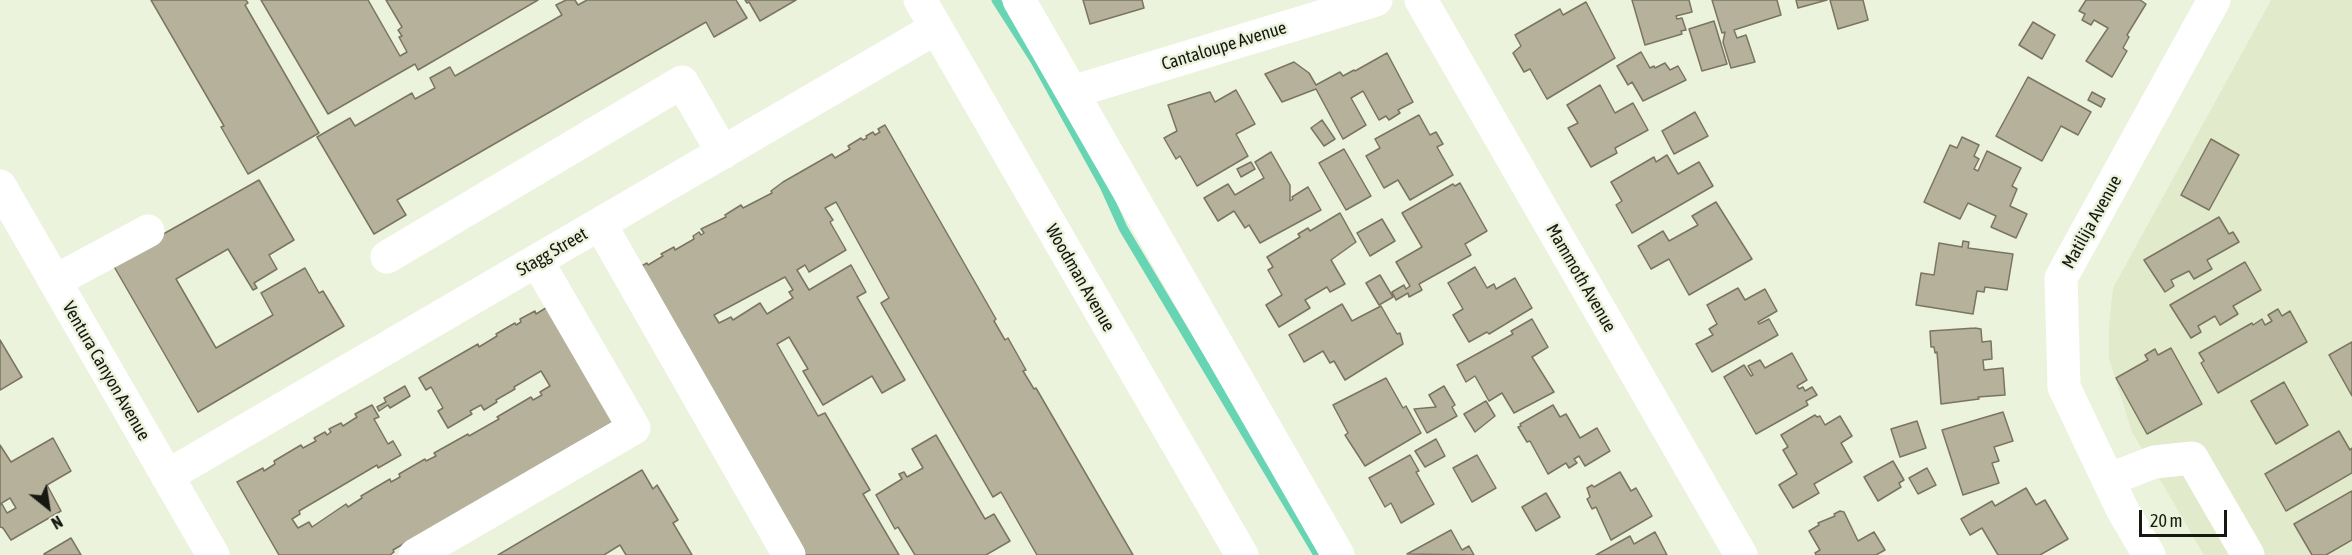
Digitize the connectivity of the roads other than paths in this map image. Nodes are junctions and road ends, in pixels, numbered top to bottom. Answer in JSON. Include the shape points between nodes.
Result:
{"nodes":[{"id":1,"x":920,"y":0,"type":"edge"},
{"id":2,"x":1019,"y":0,"type":"edge"},
{"id":3,"x":1376,"y":0,"type":"edge"},
{"id":4,"x":1421,"y":0,"type":"edge"},
{"id":5,"x":2214,"y":0,"type":"edge"},
{"id":6,"x":936,"y":28,"type":"junction"},
{"id":7,"x":1072,"y":92,"type":"junction"},
{"id":8,"x":723,"y":153,"type":"junction"},
{"id":9,"x":0,"y":186,"type":"edge"},
{"id":10,"x":600,"y":224,"type":"junction"},
{"id":11,"x":148,"y":231,"type":"dead end"},
{"id":12,"x":387,"y":256,"type":"dead end"},
{"id":13,"x":537,"y":261,"type":"junction"},
{"id":14,"x":55,"y":281,"type":"junction"},
{"id":15,"x":167,"y":476,"type":"junction"},
{"id":16,"x":2108,"y":480,"type":"junction"},
{"id":17,"x":213,"y":555,"type":"edge"},
{"id":18,"x":415,"y":555,"type":"edge"},
{"id":19,"x":789,"y":555,"type":"edge"},
{"id":20,"x":1242,"y":555,"type":"edge"},
{"id":21,"x":1338,"y":555,"type":"edge"},
{"id":22,"x":1741,"y":555,"type":"edge"},
{"id":23,"x":2149,"y":555,"type":"edge"},
{"id":24,"x":2248,"y":555,"type":"edge"}],
"edges":[{"from":1,"to":6,"type":"street","name":"Woodman Avenue"},
{"from":2,"to":7,"type":"street"},
{"from":3,"to":7,"type":"street","name":"Cantaloupe Avenue"},
{"from":4,"to":22,"type":"street","name":"Mammoth Avenue"},
{"from":5,"to":16,"type":"street","name":"Matilija Avenue","via":[[2061,278],[2064,387]]},
{"from":6,"to":8,"type":"street","name":"Stagg Street"},
{"from":6,"to":20,"type":"street","name":"Woodman Avenue"},
{"from":7,"to":21,"type":"street"},
{"from":8,"to":10,"type":"street","name":"Stagg Street"},
{"from":8,"to":12,"type":"street","via":[[682,82]]},
{"from":9,"to":14,"type":"street","name":"Ventura Canyon Avenue"},
{"from":10,"to":13,"type":"street","name":"Stagg Street"},
{"from":10,"to":19,"type":"street"},
{"from":11,"to":14,"type":"street"},
{"from":13,"to":15,"type":"street","name":"Stagg Street"},
{"from":13,"to":18,"type":"street","via":[[633,428]]},
{"from":14,"to":15,"type":"street","name":"Ventura Canyon Avenue"},
{"from":15,"to":17,"type":"street","name":"Ventura Canyon Avenue"},
{"from":16,"to":23,"type":"street","name":"Matilija Avenue"},
{"from":16,"to":24,"type":"street","via":[[2154,462],[2192,458]]}]}
